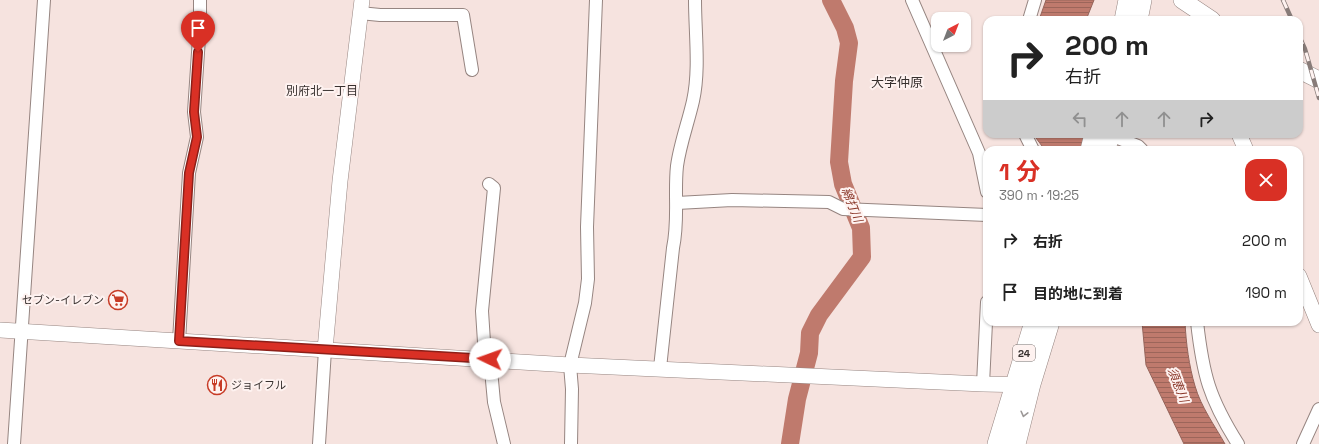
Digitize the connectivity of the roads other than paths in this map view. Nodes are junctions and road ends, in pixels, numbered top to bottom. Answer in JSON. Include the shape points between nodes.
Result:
{"nodes":[{"id":1,"x":44,"y":0,"type":"edge"},
{"id":2,"x":200,"y":0,"type":"edge"},
{"id":3,"x":596,"y":0,"type":"edge"},
{"id":4,"x":695,"y":0,"type":"edge"},
{"id":5,"x":912,"y":0,"type":"edge"},
{"id":6,"x":1035,"y":0,"type":"edge"},
{"id":7,"x":1128,"y":0,"type":"edge"},
{"id":8,"x":1142,"y":0,"type":"edge"},
{"id":9,"x":1182,"y":0,"type":"edge"},
{"id":10,"x":361,"y":7,"type":"edge"},
{"id":11,"x":1030,"y":16,"type":"edge"},
{"id":12,"x":1125,"y":16,"type":"edge"},
{"id":13,"x":1139,"y":16,"type":"edge"},
{"id":14,"x":1206,"y":16,"type":"edge"},
{"id":15,"x":472,"y":70,"type":"dead end"},
{"id":16,"x":1303,"y":72,"type":"edge"},
{"id":17,"x":1319,"y":80,"type":"edge"},
{"id":18,"x":1105,"y":138,"type":"edge"},
{"id":19,"x":1095,"y":146,"type":"edge"},
{"id":20,"x":1138,"y":146,"type":"edge"},
{"id":21,"x":983,"y":172,"type":"edge"},
{"id":22,"x":489,"y":184,"type":"dead end"},
{"id":23,"x":677,"y":203,"type":"junction"},
{"id":24,"x":983,"y":215,"type":"edge"},
{"id":25,"x":1303,"y":286,"type":"edge"},
{"id":26,"x":1319,"y":325,"type":"edge"},
{"id":27,"x":986,"y":326,"type":"edge"},
{"id":28,"x":1033,"y":326,"type":"edge"},
{"id":29,"x":1048,"y":326,"type":"edge"},
{"id":30,"x":1197,"y":326,"type":"edge"},
{"id":31,"x":0,"y":330,"type":"edge"},
{"id":32,"x":22,"y":332,"type":"junction"},
{"id":33,"x":179,"y":341,"type":"junction"},
{"id":34,"x":325,"y":350,"type":"junction"},
{"id":35,"x":490,"y":359,"type":"junction"},
{"id":36,"x":570,"y":365,"type":"junction"},
{"id":37,"x":660,"y":368,"type":"junction"},
{"id":38,"x":983,"y":384,"type":"junction"},
{"id":39,"x":1022,"y":385,"type":"junction"},
{"id":40,"x":1319,"y":409,"type":"edge"},
{"id":41,"x":14,"y":444,"type":"edge"},
{"id":42,"x":319,"y":444,"type":"edge"},
{"id":43,"x":504,"y":444,"type":"edge"},
{"id":44,"x":571,"y":444,"type":"edge"},
{"id":45,"x":998,"y":444,"type":"edge"},
{"id":46,"x":1016,"y":444,"type":"edge"},
{"id":47,"x":1238,"y":444,"type":"edge"},
{"id":48,"x":1303,"y":444,"type":"edge"}],
"edges":[{"from":1,"to":32,"type":"street"},
{"from":2,"to":33,"type":"street","via":[[194,112],[197,137],[189,173]]},
{"from":3,"to":36,"type":"street","via":[[587,227],[588,279]]},
{"from":4,"to":23,"type":"street","via":[[696,67],[693,100],[677,167]]},
{"from":5,"to":21,"type":"street","via":[[979,153]]},
{"from":6,"to":11,"type":"street"},
{"from":7,"to":12,"type":"main road"},
{"from":8,"to":13,"type":"main road"},
{"from":9,"to":14,"type":"main road"},
{"from":10,"to":15,"type":"street","via":[[380,15],[462,15]]},
{"from":10,"to":34,"type":"street","via":[[340,181]]},
{"from":16,"to":17,"type":"main road"},
{"from":18,"to":19,"type":"main road"},
{"from":18,"to":20,"type":"street"},
{"from":22,"to":35,"type":"street","via":[[494,188],[482,311],[484,342]]},
{"from":23,"to":24,"type":"street","via":[[732,200],[829,202],[842,209]]},
{"from":23,"to":37,"type":"street","via":[[678,229],[673,248]]},
{"from":25,"to":26,"type":"street"},
{"from":27,"to":38,"type":"street"},
{"from":28,"to":39,"type":"main road","number":"24"},
{"from":29,"to":39,"type":"main road","number":"24"},
{"from":30,"to":47,"type":"street","via":[[1202,366],[1208,387],[1215,406]]},
{"from":31,"to":32,"type":"street"},
{"from":32,"to":33,"type":"street"},
{"from":32,"to":41,"type":"street"},
{"from":33,"to":34,"type":"street"},
{"from":34,"to":35,"type":"street"},
{"from":34,"to":42,"type":"street"},
{"from":35,"to":36,"type":"street"},
{"from":35,"to":43,"type":"street","via":[[494,402]]},
{"from":36,"to":37,"type":"street"},
{"from":36,"to":44,"type":"street"},
{"from":37,"to":38,"type":"street"},
{"from":38,"to":39,"type":"street"},
{"from":39,"to":45,"type":"main road","number":"24"},
{"from":39,"to":46,"type":"main road","number":"24","one_way":true},
{"from":40,"to":48,"type":"street"}]}
